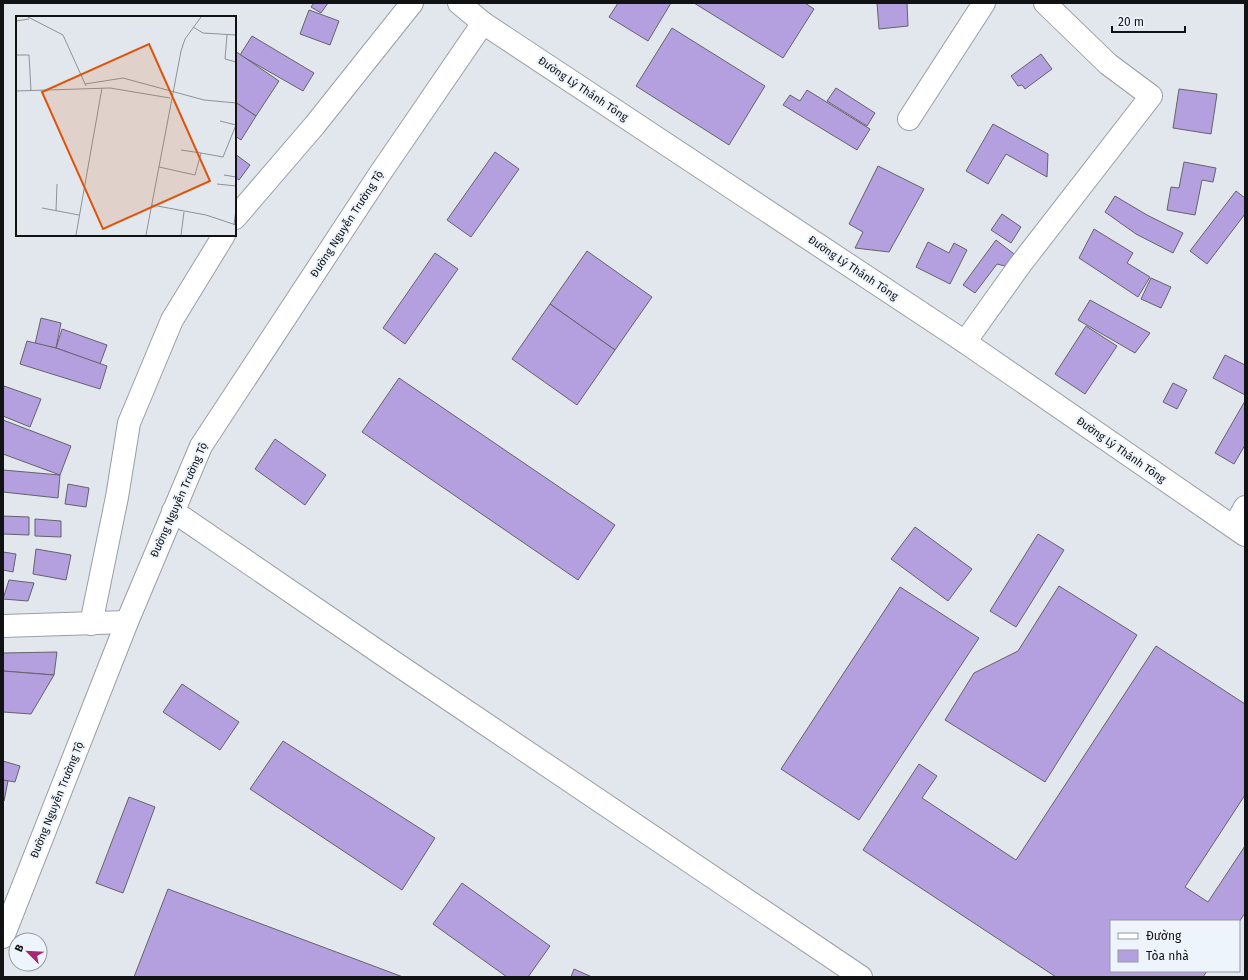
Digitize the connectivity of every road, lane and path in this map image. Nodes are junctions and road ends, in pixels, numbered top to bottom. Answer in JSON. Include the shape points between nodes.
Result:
{"nodes":[{"id":1,"x":412,"y":3,"type":"edge"},
{"id":2,"x":459,"y":3,"type":"edge"},
{"id":3,"x":984,"y":3,"type":"edge"},
{"id":4,"x":1045,"y":3,"type":"edge"},
{"id":5,"x":483,"y":23,"type":"junction"},
{"id":6,"x":909,"y":118,"type":"dead end"},
{"id":7,"x":236,"y":217,"type":"edge"},
{"id":8,"x":223,"y":236,"type":"edge"},
{"id":9,"x":964,"y":342,"type":"junction"},
{"id":10,"x":1245,"y":507,"type":"edge"},
{"id":11,"x":173,"y":511,"type":"junction"},
{"id":12,"x":1239,"y":531,"type":"edge"},
{"id":13,"x":128,"y":622,"type":"junction"},
{"id":14,"x":91,"y":624,"type":"junction"},
{"id":15,"x":3,"y":626,"type":"edge"},
{"id":16,"x":3,"y":937,"type":"edge"},
{"id":17,"x":861,"y":977,"type":"edge"}],
"edges":[{"from":1,"to":7,"type":"street","via":[[314,126]]},
{"from":2,"to":5,"type":"street","name":"Đường Lý Thánh Tông"},
{"from":3,"to":6,"type":"street"},
{"from":4,"to":9,"type":"street","via":[[1108,64],[1151,96],[1020,265]]},
{"from":5,"to":9,"type":"street","name":"Đường Lý Thánh Tông"},
{"from":5,"to":11,"type":"street","name":"Đường Nguyễn Trường Tộ","via":[[379,175],[201,446]]},
{"from":8,"to":14,"type":"street","via":[[172,320],[129,423]]},
{"from":9,"to":12,"type":"street","name":"Đường Lý Thánh Tông"},
{"from":10,"to":12,"type":"street"},
{"from":11,"to":13,"type":"street","name":"Đường Nguyễn Trường Tộ"},
{"from":11,"to":17,"type":"street"},
{"from":13,"to":14,"type":"street"},
{"from":13,"to":16,"type":"street","name":"Đường Nguyễn Trường Tộ"},
{"from":14,"to":15,"type":"street"}]}
